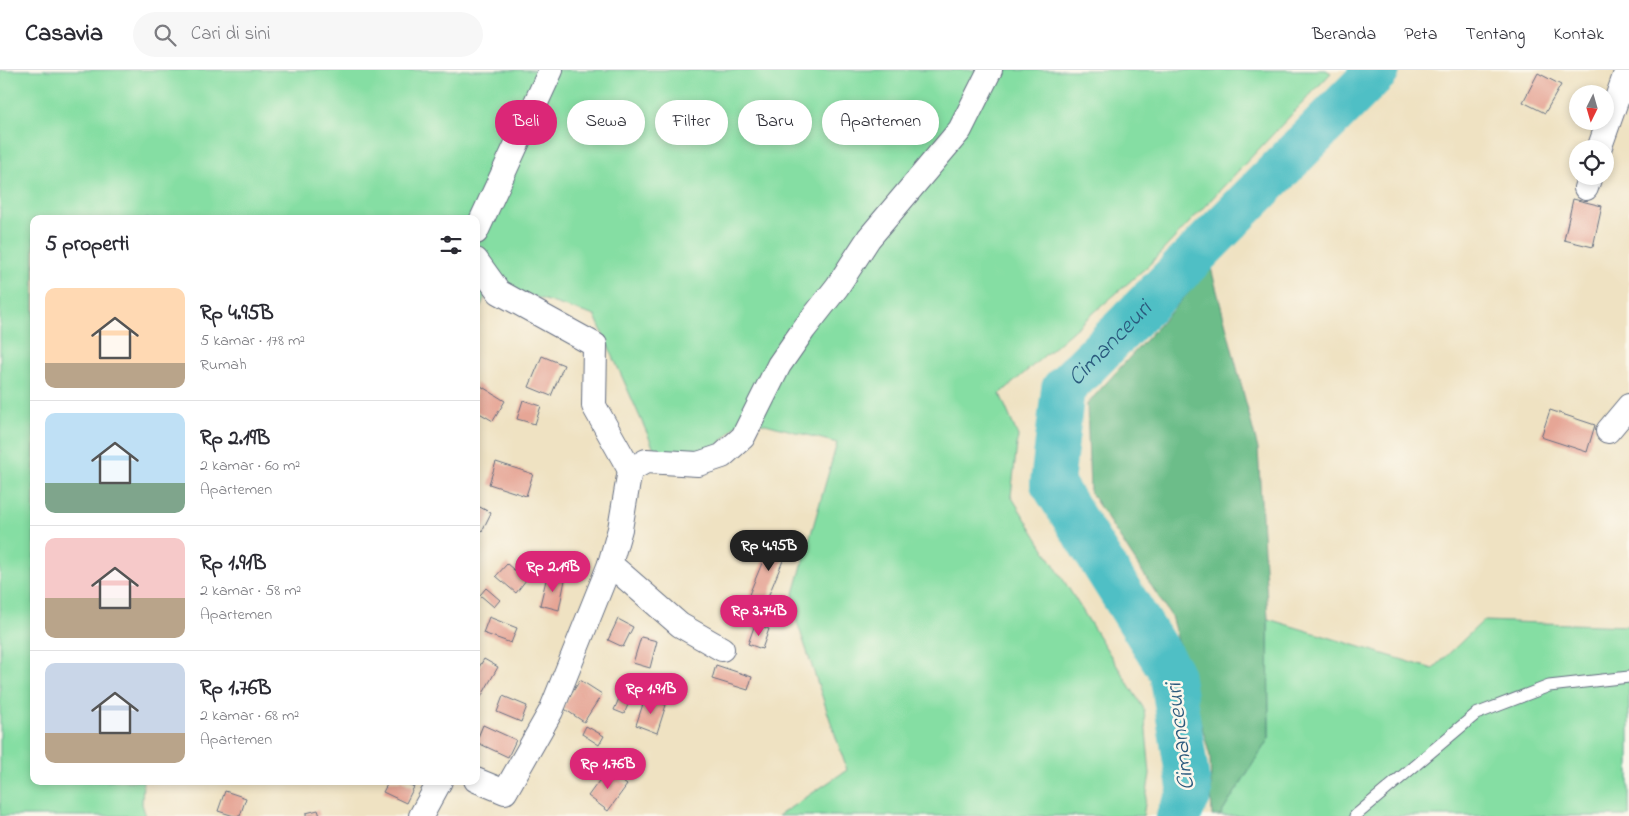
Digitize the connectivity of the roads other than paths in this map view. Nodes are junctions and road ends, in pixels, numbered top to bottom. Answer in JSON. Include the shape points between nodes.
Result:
{"nodes":[{"id":1,"x":550,"y":70,"type":"edge"},
{"id":2,"x":990,"y":70,"type":"edge"},
{"id":3,"x":1626,"y":70,"type":"edge"},
{"id":4,"x":1602,"y":140,"type":"edge"},
{"id":5,"x":480,"y":223,"type":"edge"},
{"id":6,"x":480,"y":266,"type":"edge"},
{"id":7,"x":1629,"y":406,"type":"edge"},
{"id":8,"x":1608,"y":430,"type":"dead end"},
{"id":9,"x":630,"y":470,"type":"junction"},
{"id":10,"x":610,"y":564,"type":"junction"},
{"id":11,"x":722,"y":649,"type":"dead end"},
{"id":12,"x":1629,"y":677,"type":"edge"},
{"id":13,"x":480,"y":782,"type":"edge"},
{"id":14,"x":438,"y":785,"type":"edge"},
{"id":15,"x":421,"y":816,"type":"edge"},
{"id":16,"x":1355,"y":816,"type":"edge"}],
"edges":[{"from":1,"to":5,"type":"street"},
{"from":2,"to":9,"type":"street","via":[[960,130],[869,238],[779,365],[743,437],[722,456],[698,464],[646,461]]},
{"from":3,"to":4,"type":"street"},
{"from":6,"to":9,"type":"street","via":[[499,292],[595,345],[594,406]]},
{"from":7,"to":8,"type":"street"},
{"from":9,"to":10,"type":"street"},
{"from":10,"to":11,"type":"street","via":[[680,624]]},
{"from":10,"to":13,"type":"street","via":[[551,712],[505,792]]},
{"from":12,"to":16,"type":"lane","via":[[1549,686],[1476,714]]},
{"from":14,"to":15,"type":"street"}]}
